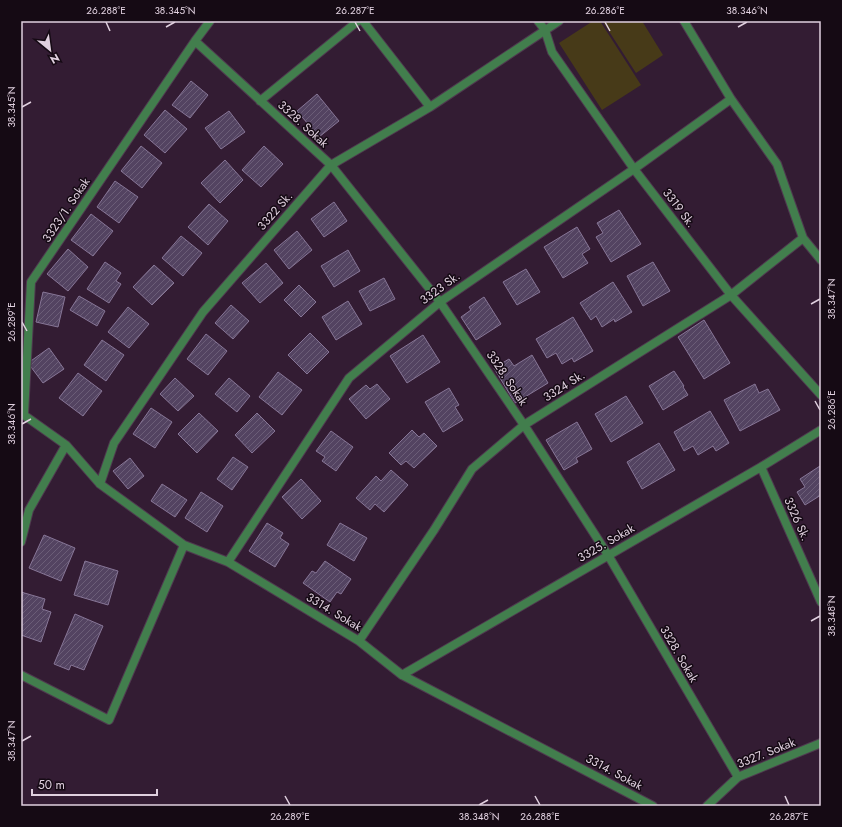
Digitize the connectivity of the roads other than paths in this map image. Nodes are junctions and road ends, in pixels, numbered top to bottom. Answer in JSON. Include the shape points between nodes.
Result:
{"nodes":[{"id":1,"x":210,"y":21,"type":"edge"},
{"id":2,"x":358,"y":21,"type":"edge"},
{"id":3,"x":363,"y":21,"type":"edge"},
{"id":4,"x":538,"y":21,"type":"edge"},
{"id":5,"x":560,"y":21,"type":"edge"},
{"id":6,"x":684,"y":21,"type":"edge"},
{"id":7,"x":546,"y":30,"type":"junction"},
{"id":8,"x":195,"y":41,"type":"junction"},
{"id":9,"x":732,"y":99,"type":"junction"},
{"id":10,"x":260,"y":101,"type":"junction"},
{"id":11,"x":430,"y":107,"type":"junction"},
{"id":12,"x":331,"y":165,"type":"junction"},
{"id":13,"x":634,"y":168,"type":"junction"},
{"id":14,"x":803,"y":238,"type":"junction"},
{"id":15,"x":821,"y":260,"type":"edge"},
{"id":16,"x":731,"y":295,"type":"junction"},
{"id":17,"x":440,"y":302,"type":"junction"},
{"id":18,"x":821,"y":395,"type":"edge"},
{"id":19,"x":22,"y":414,"type":"edge"},
{"id":20,"x":524,"y":425,"type":"junction"},
{"id":21,"x":821,"y":430,"type":"edge"},
{"id":22,"x":66,"y":445,"type":"junction"},
{"id":23,"x":760,"y":467,"type":"junction"},
{"id":24,"x":100,"y":484,"type":"junction"},
{"id":25,"x":21,"y":542,"type":"edge"},
{"id":26,"x":184,"y":545,"type":"junction"},
{"id":27,"x":608,"y":555,"type":"junction"},
{"id":28,"x":228,"y":562,"type":"junction"},
{"id":29,"x":821,"y":602,"type":"edge"},
{"id":30,"x":359,"y":641,"type":"junction"},
{"id":31,"x":21,"y":675,"type":"edge"},
{"id":32,"x":402,"y":675,"type":"junction"},
{"id":33,"x":821,"y":743,"type":"edge"},
{"id":34,"x":738,"y":777,"type":"junction"},
{"id":35,"x":653,"y":806,"type":"edge"},
{"id":36,"x":707,"y":806,"type":"edge"}],
"edges":[{"from":1,"to":8,"type":"street","name":"3323/1. Sokak"},
{"from":2,"to":10,"type":"street"},
{"from":3,"to":11,"type":"street"},
{"from":4,"to":7,"type":"street","name":"3319 Sk."},
{"from":5,"to":7,"type":"street","name":"3322 Sk."},
{"from":6,"to":9,"type":"street"},
{"from":7,"to":11,"type":"street","name":"3322 Sk."},
{"from":7,"to":13,"type":"street","name":"3319 Sk.","via":[[552,52]]},
{"from":8,"to":10,"type":"street","name":"3328. Sokak"},
{"from":8,"to":19,"type":"street","name":"3323/1. Sokak","via":[[31,282]]},
{"from":9,"to":13,"type":"street","name":"3323 Sk."},
{"from":9,"to":14,"type":"street","via":[[777,164]]},
{"from":10,"to":12,"type":"street","name":"3328. Sokak"},
{"from":11,"to":12,"type":"street","name":"3322 Sk."},
{"from":12,"to":17,"type":"street","name":"3328. Sokak"},
{"from":12,"to":24,"type":"street","name":"3322 Sk.","via":[[203,312],[114,443]]},
{"from":13,"to":16,"type":"street","name":"3319 Sk."},
{"from":13,"to":17,"type":"street","name":"3323 Sk."},
{"from":14,"to":15,"type":"street"},
{"from":14,"to":16,"type":"street","name":"3324 Sk."},
{"from":16,"to":18,"type":"street","name":"3319 Sk."},
{"from":16,"to":20,"type":"street","name":"3324 Sk."},
{"from":17,"to":20,"type":"street","name":"3328. Sokak"},
{"from":17,"to":28,"type":"street","name":"3323 Sk.","via":[[349,378]]},
{"from":19,"to":22,"type":"street","name":"3314. Sokak"},
{"from":20,"to":27,"type":"street","name":"3328. Sokak"},
{"from":20,"to":30,"type":"street","name":"3324 Sk.","via":[[472,469]]},
{"from":21,"to":23,"type":"street","name":"3325. Sokak"},
{"from":22,"to":24,"type":"street","name":"3314. Sokak"},
{"from":22,"to":25,"type":"street","via":[[29,510]]},
{"from":23,"to":27,"type":"street","name":"3325. Sokak"},
{"from":23,"to":29,"type":"street","name":"3326 Sk."},
{"from":24,"to":26,"type":"street","name":"3314. Sokak"},
{"from":26,"to":28,"type":"street","name":"3314. Sokak"},
{"from":26,"to":31,"type":"street","via":[[109,720]]},
{"from":27,"to":32,"type":"street","name":"3325. Sokak"},
{"from":27,"to":34,"type":"street","name":"3328. Sokak"},
{"from":28,"to":30,"type":"street","name":"3314. Sokak"},
{"from":30,"to":32,"type":"street","name":"3314. Sokak"},
{"from":32,"to":35,"type":"street","name":"3314. Sokak"},
{"from":33,"to":34,"type":"street","name":"3327. Sokak"},
{"from":34,"to":36,"type":"street","name":"3327. Sokak"}]}
